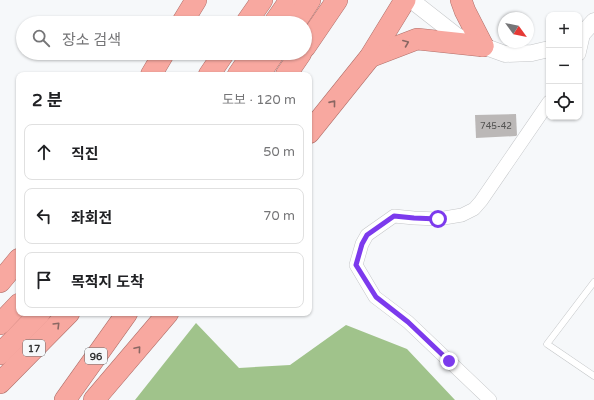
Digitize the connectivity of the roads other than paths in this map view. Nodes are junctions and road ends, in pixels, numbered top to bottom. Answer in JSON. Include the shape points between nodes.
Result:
{"nodes":[{"id":1,"x":196,"y":0,"type":"edge"},
{"id":2,"x":262,"y":0,"type":"edge"},
{"id":3,"x":290,"y":0,"type":"edge"},
{"id":4,"x":310,"y":0,"type":"edge"},
{"id":5,"x":405,"y":0,"type":"edge"},
{"id":6,"x":411,"y":0,"type":"edge"},
{"id":7,"x":461,"y":0,"type":"edge"},
{"id":8,"x":334,"y":6,"type":"edge"},
{"id":9,"x":186,"y":16,"type":"edge"},
{"id":10,"x":251,"y":16,"type":"edge"},
{"id":11,"x":279,"y":16,"type":"edge"},
{"id":12,"x":300,"y":16,"type":"edge"},
{"id":13,"x":586,"y":29,"type":"edge"},
{"id":14,"x":312,"y":37,"type":"edge"},
{"id":15,"x":483,"y":46,"type":"junction"},
{"id":16,"x":581,"y":48,"type":"edge"},
{"id":17,"x":546,"y":50,"type":"edge"},
{"id":18,"x":370,"y":57,"type":"junction"},
{"id":19,"x":160,"y":60,"type":"edge"},
{"id":20,"x":219,"y":60,"type":"edge"},
{"id":21,"x":248,"y":60,"type":"edge"},
{"id":22,"x":269,"y":60,"type":"edge"},
{"id":23,"x":296,"y":60,"type":"edge"},
{"id":24,"x":153,"y":72,"type":"edge"},
{"id":25,"x":211,"y":72,"type":"edge"},
{"id":26,"x":240,"y":72,"type":"edge"},
{"id":27,"x":261,"y":72,"type":"edge"},
{"id":28,"x":288,"y":72,"type":"edge"},
{"id":29,"x":546,"y":106,"type":"edge"},
{"id":30,"x":312,"y":129,"type":"edge"},
{"id":31,"x":16,"y":263,"type":"edge"},
{"id":32,"x":0,"y":282,"type":"edge"},
{"id":33,"x":594,"y":282,"type":"edge"},
{"id":34,"x":16,"y":307,"type":"edge"},
{"id":35,"x":37,"y":316,"type":"edge"},
{"id":36,"x":66,"y":316,"type":"edge"},
{"id":37,"x":125,"y":316,"type":"edge"},
{"id":38,"x":165,"y":316,"type":"edge"},
{"id":39,"x":0,"y":324,"type":"edge"},
{"id":40,"x":0,"y":354,"type":"edge"},
{"id":41,"x":120,"y":370,"type":"junction"},
{"id":42,"x":594,"y":376,"type":"edge"},
{"id":43,"x":0,"y":383,"type":"edge"},
{"id":44,"x":65,"y":400,"type":"edge"},
{"id":45,"x":94,"y":400,"type":"edge"},
{"id":46,"x":99,"y":400,"type":"edge"},
{"id":47,"x":490,"y":400,"type":"edge"}],
"edges":[{"from":1,"to":9,"type":"highway"},
{"from":2,"to":10,"type":"highway"},
{"from":3,"to":11,"type":"highway"},
{"from":4,"to":12,"type":"highway"},
{"from":5,"to":18,"type":"highway"},
{"from":6,"to":15,"type":"street","via":[[457,36]]},
{"from":7,"to":15,"type":"highway"},
{"from":8,"to":14,"type":"highway"},
{"from":13,"to":16,"type":"street"},
{"from":15,"to":17,"type":"street","via":[[505,54]]},
{"from":18,"to":15,"type":"highway","one_way":true,"via":[[418,39]]},
{"from":30,"to":18,"type":"highway","one_way":true},
{"from":19,"to":24,"type":"highway"},
{"from":20,"to":25,"type":"highway"},
{"from":21,"to":26,"type":"highway"},
{"from":22,"to":27,"type":"highway"},
{"from":23,"to":28,"type":"highway"},
{"from":29,"to":47,"type":"street","via":[[474,209],[462,215],[438,219],[394,216],[367,235],[356,265],[376,297],[408,322]]},
{"from":31,"to":32,"type":"highway"},
{"from":33,"to":42,"type":"lane","via":[[547,344]]},
{"from":34,"to":39,"type":"highway"},
{"from":35,"to":40,"type":"highway","number":"17"},
{"from":43,"to":36,"type":"highway","number":"17","one_way":true},
{"from":37,"to":44,"type":"highway","number":"96"},
{"from":41,"to":38,"type":"highway","one_way":true},
{"from":41,"to":45,"type":"highway"},
{"from":41,"to":46,"type":"highway"}]}
